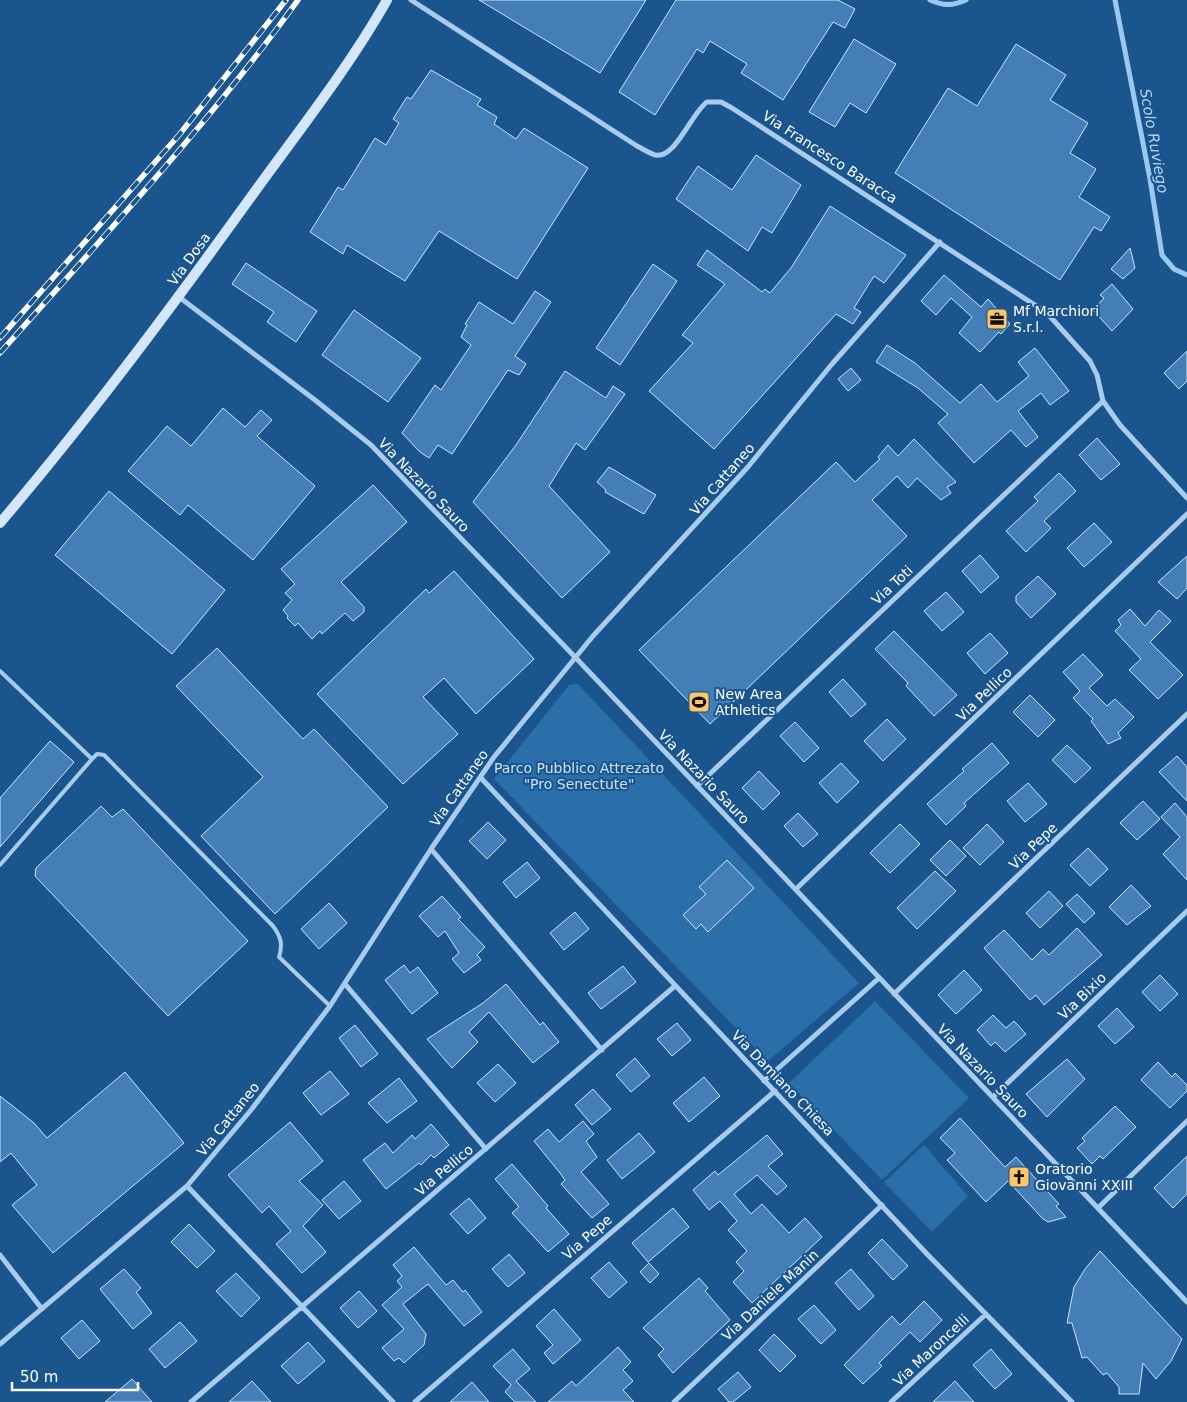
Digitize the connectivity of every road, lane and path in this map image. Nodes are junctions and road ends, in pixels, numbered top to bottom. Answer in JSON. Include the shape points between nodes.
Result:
{"nodes":[{"id":1,"x":387,"y":0,"type":"edge"},
{"id":2,"x":411,"y":0,"type":"edge"},
{"id":3,"x":940,"y":242,"type":"junction"},
{"id":4,"x":179,"y":297,"type":"junction"},
{"id":5,"x":1103,"y":401,"type":"junction"},
{"id":6,"x":1187,"y":498,"type":"edge"},
{"id":7,"x":1187,"y":514,"type":"edge"},
{"id":8,"x":0,"y":523,"type":"edge"},
{"id":9,"x":575,"y":657,"type":"junction"},
{"id":10,"x":0,"y":671,"type":"edge"},
{"id":11,"x":1187,"y":714,"type":"edge"},
{"id":12,"x":92,"y":759,"type":"junction"},
{"id":13,"x":480,"y":777,"type":"junction"},
{"id":14,"x":697,"y":786,"type":"junction"},
{"id":15,"x":431,"y":849,"type":"junction"},
{"id":16,"x":0,"y":865,"type":"edge"},
{"id":17,"x":796,"y":889,"type":"junction"},
{"id":18,"x":1187,"y":912,"type":"edge"},
{"id":19,"x":879,"y":978,"type":"junction"},
{"id":20,"x":345,"y":984,"type":"junction"},
{"id":21,"x":674,"y":986,"type":"junction"},
{"id":22,"x":894,"y":994,"type":"junction"},
{"id":23,"x":330,"y":1006,"type":"junction"},
{"id":24,"x":602,"y":1050,"type":"junction"},
{"id":25,"x":764,"y":1081,"type":"junction"},
{"id":26,"x":775,"y":1091,"type":"junction"},
{"id":27,"x":993,"y":1098,"type":"junction"},
{"id":28,"x":1187,"y":1121,"type":"edge"},
{"id":29,"x":486,"y":1149,"type":"junction"},
{"id":30,"x":187,"y":1186,"type":"junction"},
{"id":31,"x":882,"y":1205,"type":"junction"},
{"id":32,"x":1098,"y":1208,"type":"junction"},
{"id":33,"x":0,"y":1255,"type":"edge"},
{"id":34,"x":1187,"y":1302,"type":"edge"},
{"id":35,"x":302,"y":1306,"type":"junction"},
{"id":36,"x":42,"y":1309,"type":"junction"},
{"id":37,"x":986,"y":1314,"type":"junction"},
{"id":38,"x":0,"y":1344,"type":"edge"},
{"id":39,"x":191,"y":1402,"type":"edge"},
{"id":40,"x":393,"y":1402,"type":"edge"},
{"id":41,"x":415,"y":1402,"type":"edge"},
{"id":42,"x":674,"y":1402,"type":"edge"},
{"id":43,"x":891,"y":1402,"type":"edge"},
{"id":44,"x":1072,"y":1402,"type":"edge"}],
"edges":[{"from":1,"to":4,"type":"street","name":"Via Dosa","via":[[344,69]]},
{"from":2,"to":3,"type":"street","name":"Via Francesco Baracca","via":[[649,152],[667,153],[704,103],[721,102]]},
{"from":3,"to":5,"type":"street","name":"Via Francesco Baracca","via":[[1046,313],[1090,361]]},
{"from":3,"to":9,"type":"street","name":"Via Cattaneo","via":[[832,364],[747,468]]},
{"from":4,"to":8,"type":"street","name":"Via Dosa"},
{"from":4,"to":9,"type":"street","name":"Via Nazario Sauro","via":[[370,445]]},
{"from":5,"to":6,"type":"street","name":"Via Francesco Baracca","via":[[1139,448]]},
{"from":5,"to":14,"type":"street","name":"Via Toti"},
{"from":7,"to":17,"type":"street","name":"Via Pellico"},
{"from":9,"to":13,"type":"street","name":"Via Cattaneo"},
{"from":9,"to":14,"type":"street","name":"Via Nazario Sauro"},
{"from":10,"to":12,"type":"lane"},
{"from":11,"to":22,"type":"street","name":"Via Pepe"},
{"from":12,"to":16,"type":"lane"},
{"from":12,"to":23,"type":"lane","via":[[97,754],[104,755],[273,926],[280,935],[282,948],[279,957]]},
{"from":13,"to":15,"type":"street","name":"Via Cattaneo"},
{"from":13,"to":21,"type":"street","name":"Via Damiano Chiesa"},
{"from":14,"to":17,"type":"street","name":"Via Nazario Sauro"},
{"from":15,"to":20,"type":"street","name":"Via Cattaneo"},
{"from":15,"to":24,"type":"street"},
{"from":17,"to":19,"type":"street","name":"Via Nazario Sauro"},
{"from":18,"to":27,"type":"street","name":"Via Bixio"},
{"from":19,"to":22,"type":"street","name":"Via Nazario Sauro"},
{"from":19,"to":25,"type":"street"},
{"from":20,"to":23,"type":"street","name":"Via Cattaneo"},
{"from":20,"to":29,"type":"street"},
{"from":21,"to":24,"type":"street","name":"Via Pellico"},
{"from":21,"to":25,"type":"street","name":"Via Damiano Chiesa"},
{"from":22,"to":27,"type":"street","name":"Via Nazario Sauro"},
{"from":23,"to":30,"type":"street","name":"Via Cattaneo","via":[[251,1110]]},
{"from":24,"to":29,"type":"street","name":"Via Pellico"},
{"from":25,"to":26,"type":"street","name":"Via Damiano Chiesa"},
{"from":26,"to":31,"type":"street","name":"Via Damiano Chiesa"},
{"from":26,"to":41,"type":"street","name":"Via Pepe"},
{"from":27,"to":32,"type":"street","name":"Via Nazario Sauro"},
{"from":28,"to":32,"type":"street"},
{"from":29,"to":35,"type":"street","name":"Via Pellico"},
{"from":30,"to":35,"type":"street"},
{"from":30,"to":36,"type":"street","name":"Via Cattaneo"},
{"from":31,"to":37,"type":"street","name":"Via Damiano Chiesa"},
{"from":31,"to":42,"type":"street","name":"Via Daniele Manin"},
{"from":32,"to":34,"type":"street","name":"Via Nazario Sauro"},
{"from":33,"to":36,"type":"street"},
{"from":35,"to":39,"type":"street","name":"Via Pellico"},
{"from":35,"to":40,"type":"street"},
{"from":36,"to":38,"type":"street","name":"Via Cattaneo"},
{"from":37,"to":43,"type":"street","name":"Via Maroncelli"},
{"from":37,"to":44,"type":"street","name":"Via Damiano Chiesa"}]}
